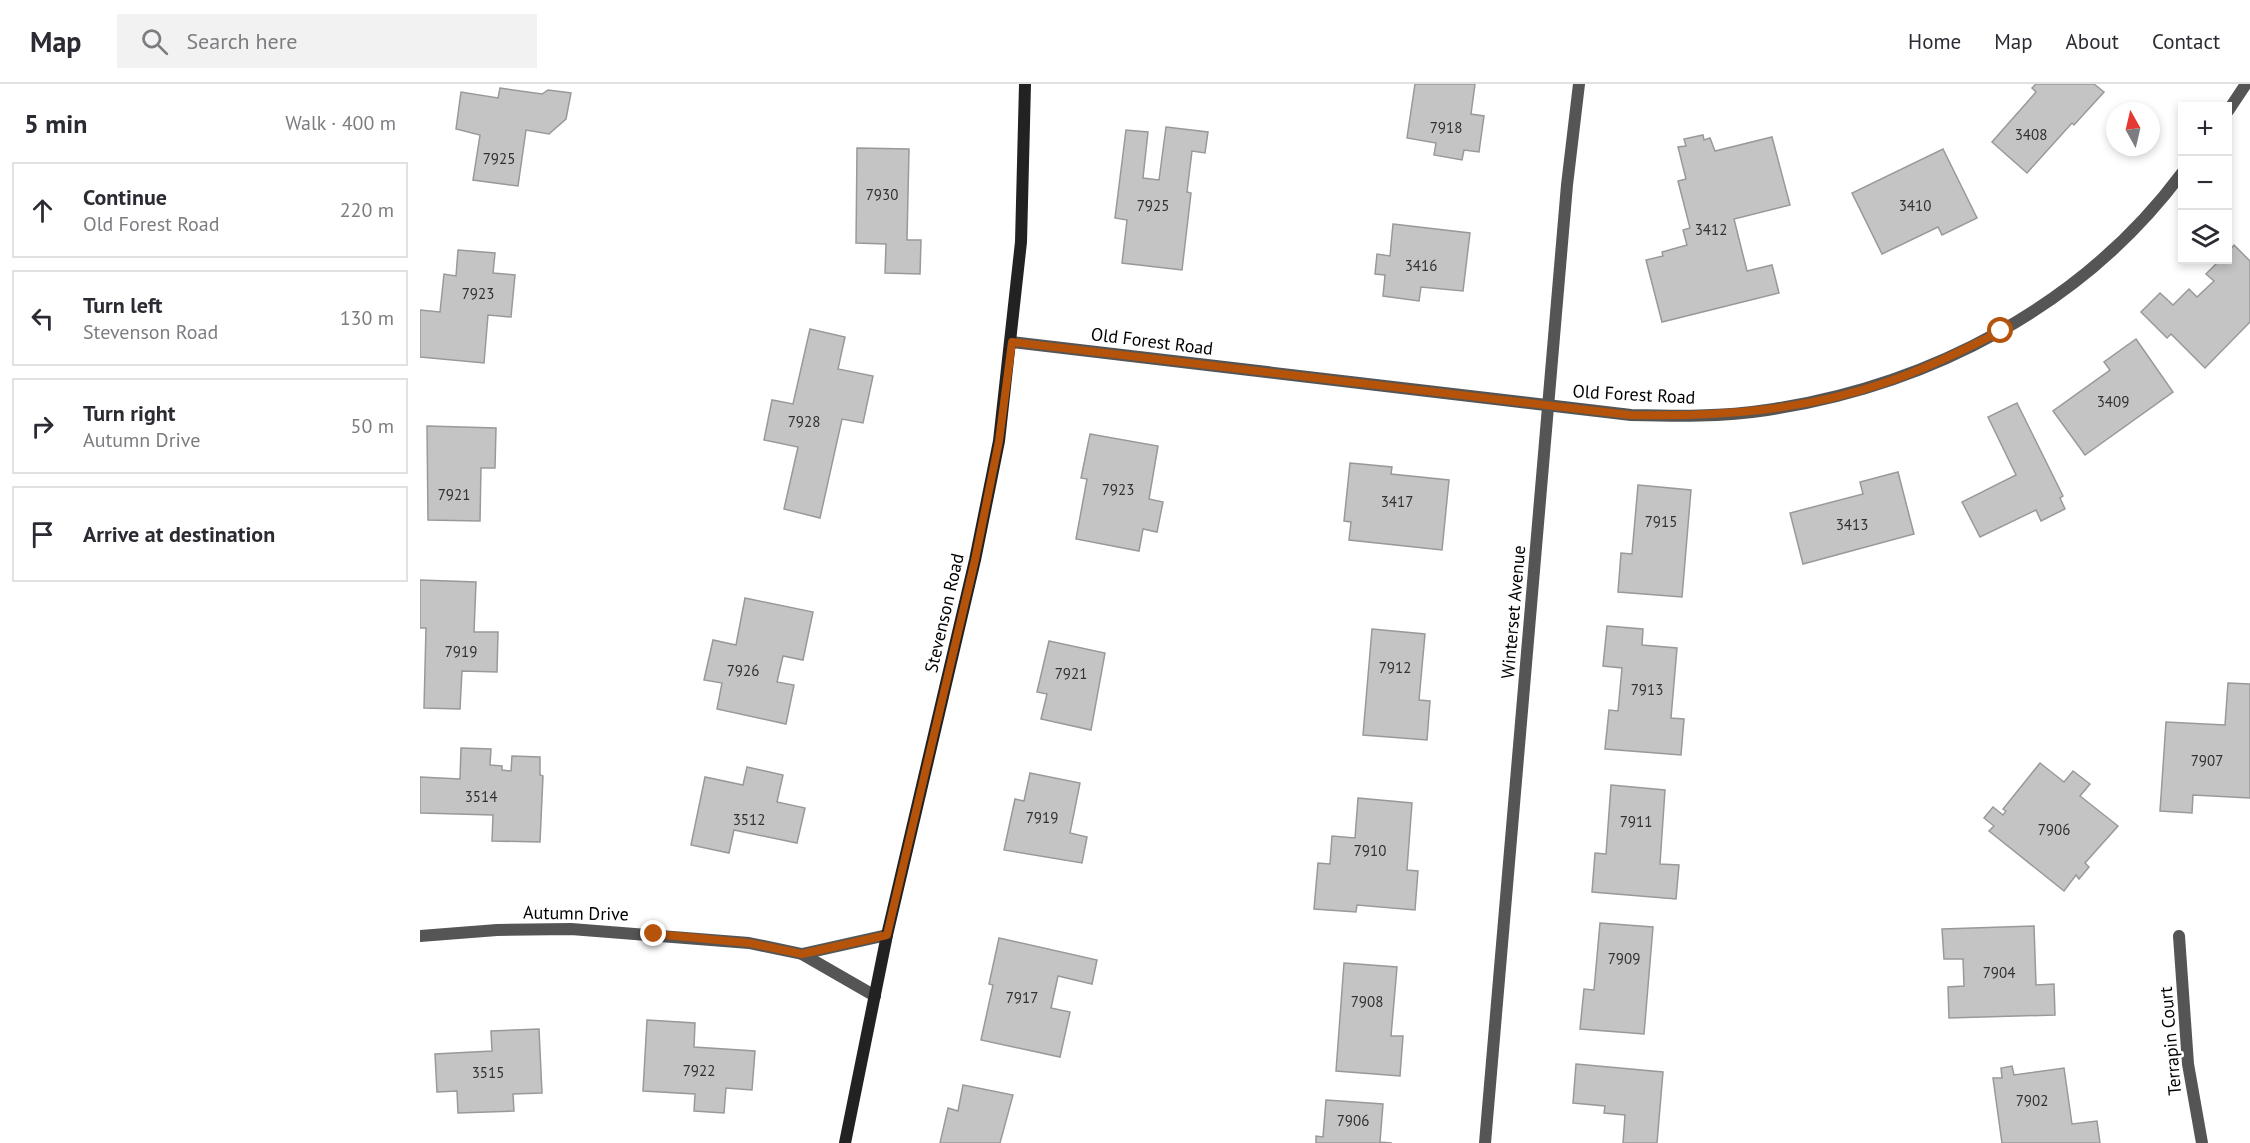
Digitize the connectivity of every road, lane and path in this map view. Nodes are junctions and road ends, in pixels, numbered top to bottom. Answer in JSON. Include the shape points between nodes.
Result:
{"nodes":[{"id":1,"x":1025,"y":84,"type":"edge"},
{"id":2,"x":1579,"y":84,"type":"edge"},
{"id":3,"x":2246,"y":84,"type":"edge"},
{"id":4,"x":2232,"y":105,"type":"edge"},
{"id":5,"x":2178,"y":178,"type":"edge"},
{"id":6,"x":1012,"y":342,"type":"junction"},
{"id":7,"x":1548,"y":406,"type":"junction"},
{"id":8,"x":887,"y":935,"type":"junction"},
{"id":9,"x":420,"y":936,"type":"edge"},
{"id":10,"x":2179,"y":936,"type":"dead end"},
{"id":11,"x":802,"y":954,"type":"junction"},
{"id":12,"x":875,"y":996,"type":"junction"},
{"id":13,"x":845,"y":1143,"type":"edge"},
{"id":14,"x":1485,"y":1143,"type":"edge"},
{"id":15,"x":2202,"y":1143,"type":"edge"}],
"edges":[{"from":1,"to":6,"type":"main road","name":"Stevenson Road","via":[[1021,242]]},
{"from":2,"to":7,"type":"street","name":"Winterset Avenue"},
{"from":3,"to":4,"type":"street"},
{"from":5,"to":7,"type":"street","name":"Old Forest Road","via":[[2147,218],[2111,254],[2060,296],[2001,331],[1884,383],[1765,411],[1695,417]]},
{"from":6,"to":7,"type":"street","name":"Old Forest Road"},
{"from":6,"to":8,"type":"main road","name":"Stevenson Road","via":[[999,441],[975,560]]},
{"from":7,"to":14,"type":"street","name":"Winterset Avenue"},
{"from":8,"to":11,"type":"street","name":"Autumn Drive"},
{"from":8,"to":12,"type":"main road","name":"Stevenson Road"},
{"from":9,"to":11,"type":"street","name":"Autumn Drive","via":[[571,929],[749,943]]},
{"from":10,"to":15,"type":"street","name":"Terrapin Court","via":[[2188,1064]]},
{"from":11,"to":12,"type":"street","name":"Autumn Drive"},
{"from":12,"to":13,"type":"main road","name":"Stevenson Road"}]}
